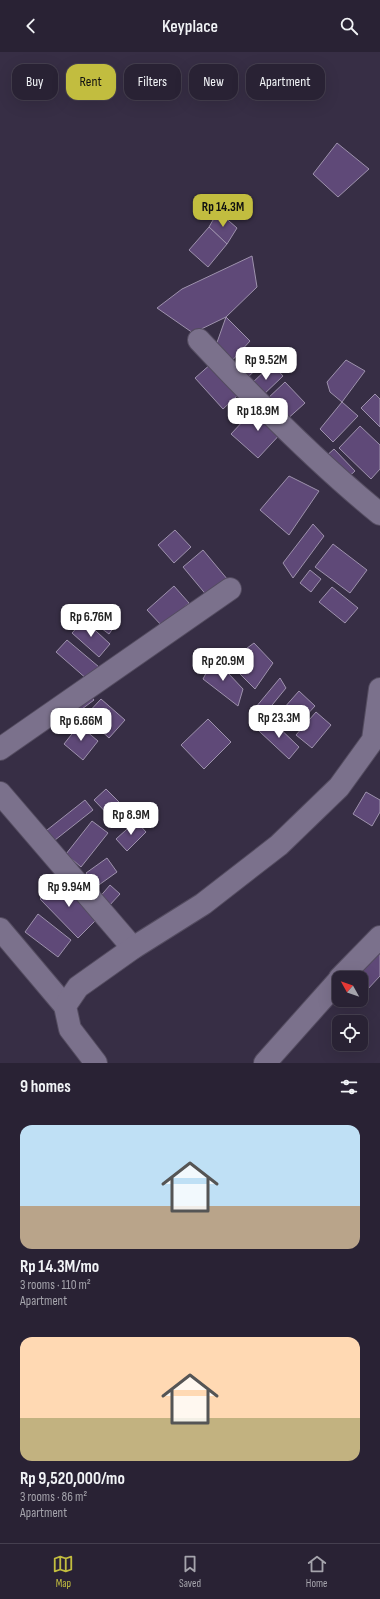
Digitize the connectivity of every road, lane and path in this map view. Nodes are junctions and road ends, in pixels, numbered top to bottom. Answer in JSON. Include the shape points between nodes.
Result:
{"nodes":[{"id":1,"x":199,"y":340,"type":"dead end"},
{"id":2,"x":380,"y":514,"type":"edge"},
{"id":3,"x":230,"y":589,"type":"dead end"},
{"id":4,"x":380,"y":689,"type":"edge"},
{"id":5,"x":376,"y":743,"type":"edge"},
{"id":6,"x":0,"y":749,"type":"edge"},
{"id":7,"x":0,"y":793,"type":"edge"},
{"id":8,"x":0,"y":928,"type":"edge"},
{"id":9,"x":380,"y":937,"type":"edge"},
{"id":10,"x":133,"y":948,"type":"junction"},
{"id":11,"x":348,"y":971,"type":"edge"},
{"id":12,"x":332,"y":988,"type":"edge"},
{"id":13,"x":65,"y":1006,"type":"junction"},
{"id":14,"x":96,"y":1063,"type":"edge"},
{"id":15,"x":265,"y":1063,"type":"edge"}],
"edges":[{"from":1,"to":2,"type":"street","via":[[299,442]]},
{"from":3,"to":6,"type":"street"},
{"from":4,"to":5,"type":"street"},
{"from":5,"to":10,"type":"street","via":[[339,787],[279,844],[203,904]]},
{"from":7,"to":10,"type":"street"},
{"from":8,"to":13,"type":"street"},
{"from":9,"to":11,"type":"street"},
{"from":10,"to":13,"type":"street","via":[[78,987]]},
{"from":12,"to":15,"type":"street"},
{"from":13,"to":14,"type":"street","via":[[70,1029]]}]}
